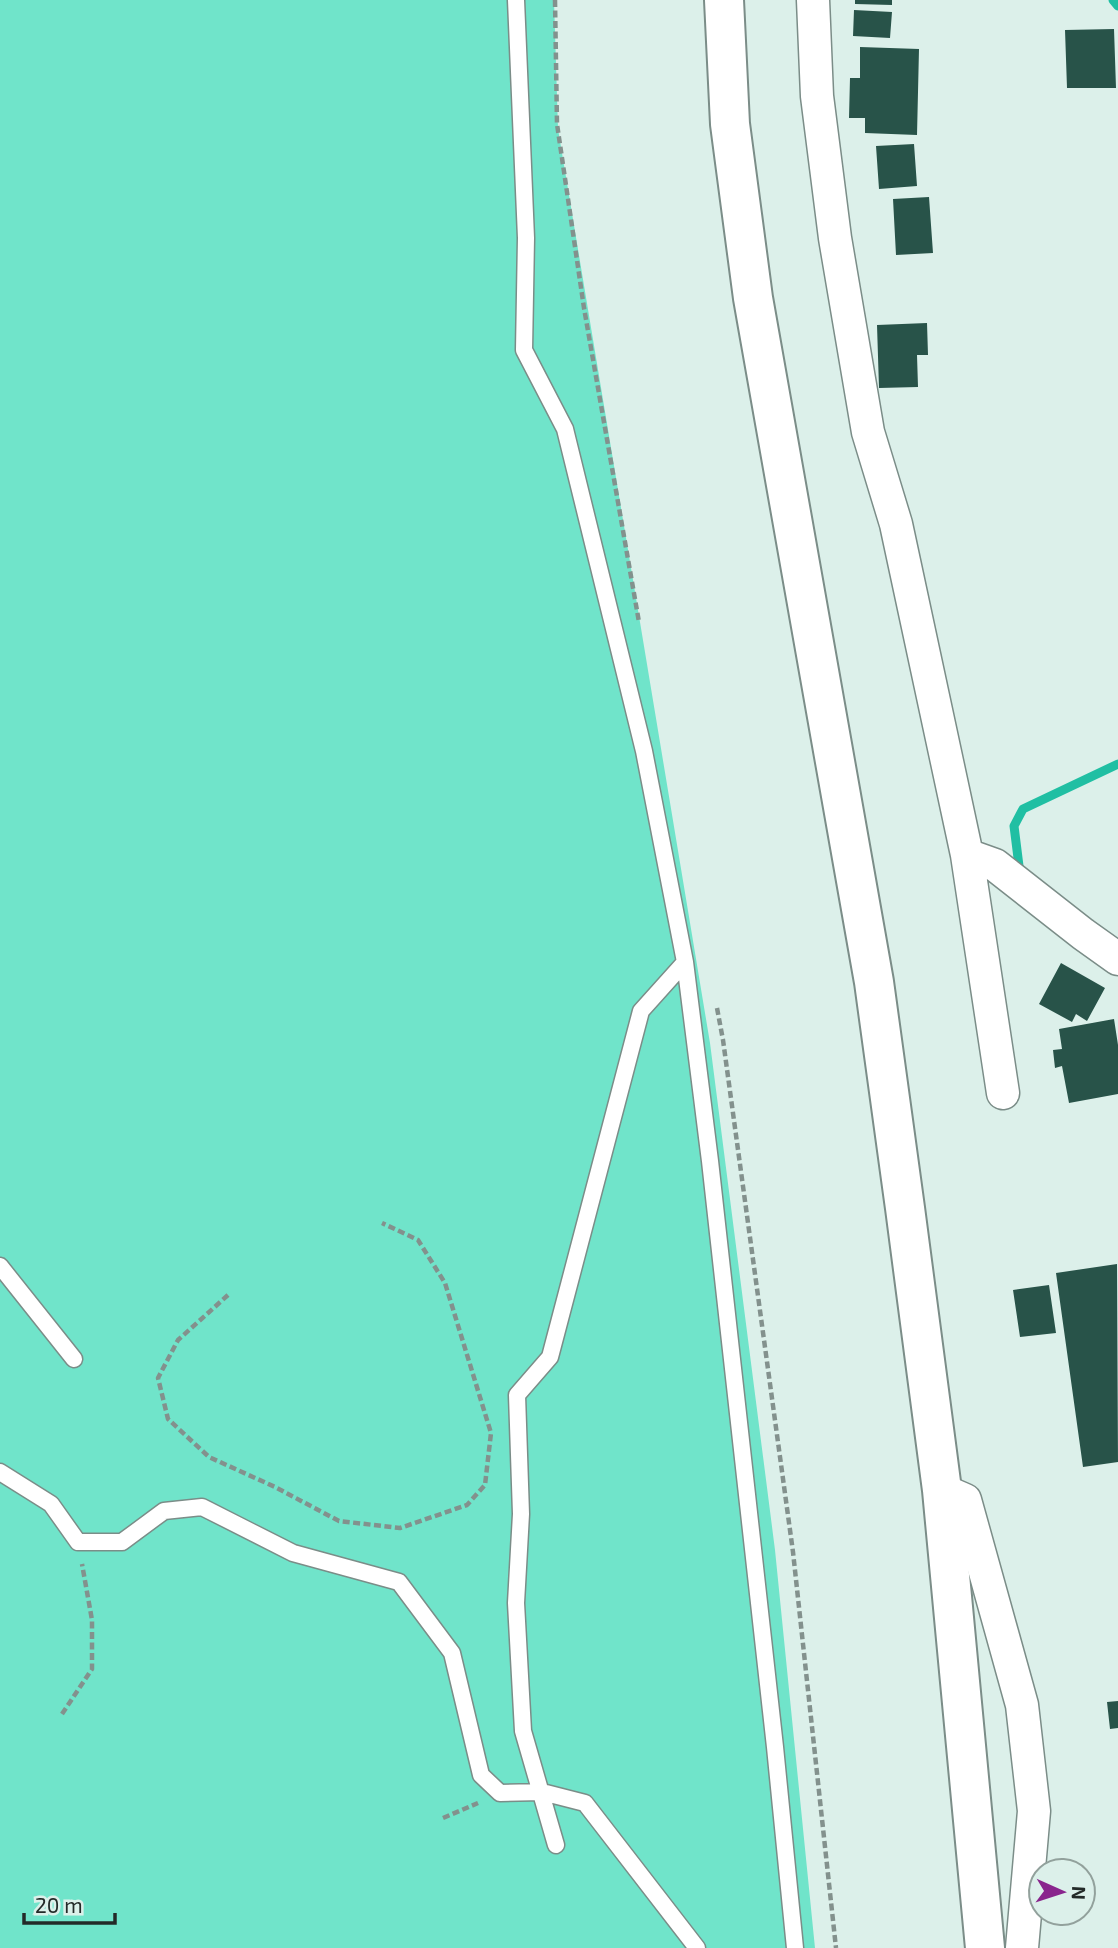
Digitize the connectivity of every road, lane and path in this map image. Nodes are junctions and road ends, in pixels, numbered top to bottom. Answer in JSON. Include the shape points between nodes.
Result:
{"nodes":[{"id":1,"x":516,"y":0,"type":"edge"},
{"id":2,"x":724,"y":0,"type":"edge"},
{"id":3,"x":813,"y":0,"type":"edge"},
{"id":4,"x":967,"y":855,"type":"junction"},
{"id":5,"x":1118,"y":959,"type":"edge"},
{"id":6,"x":685,"y":962,"type":"junction"},
{"id":7,"x":1003,"y":1093,"type":"dead end"},
{"id":8,"x":382,"y":1223,"type":"dead end"},
{"id":9,"x":0,"y":1266,"type":"edge"},
{"id":10,"x":228,"y":1295,"type":"dead end"},
{"id":11,"x":74,"y":1359,"type":"dead end"},
{"id":12,"x":0,"y":1472,"type":"edge"},
{"id":13,"x":942,"y":1490,"type":"junction"},
{"id":14,"x":78,"y":1542,"type":"junction"},
{"id":15,"x":62,"y":1714,"type":"dead end"},
{"id":16,"x":542,"y":1792,"type":"junction"},
{"id":17,"x":500,"y":1793,"type":"junction"},
{"id":18,"x":443,"y":1818,"type":"dead end"},
{"id":19,"x":556,"y":1845,"type":"dead end"},
{"id":20,"x":697,"y":1948,"type":"edge"},
{"id":21,"x":794,"y":1948,"type":"edge"},
{"id":22,"x":985,"y":1948,"type":"edge"},
{"id":23,"x":1022,"y":1948,"type":"edge"}],
"edges":[{"from":1,"to":6,"type":"lane","via":[[526,238],[524,350],[565,429],[644,751]]},
{"from":2,"to":13,"type":"street","via":[[730,124],[753,298],[874,982]]},
{"from":3,"to":4,"type":"street","via":[[817,96],[835,238],[868,432],[895,524]]},
{"from":4,"to":5,"type":"street","via":[[995,865]]},
{"from":4,"to":7,"type":"street"},
{"from":6,"to":16,"type":"lane","via":[[641,1011],[550,1357],[517,1395],[521,1514],[516,1603],[523,1731]]},
{"from":6,"to":21,"type":"lane"},
{"from":8,"to":10,"type":"path","via":[[418,1240],[445,1283],[488,1420],[491,1433],[485,1485],[467,1506],[400,1528],[339,1521],[209,1457],[168,1419],[158,1378],[178,1340]]},
{"from":9,"to":11,"type":"lane"},
{"from":12,"to":14,"type":"lane","via":[[51,1504]]},
{"from":13,"to":22,"type":"street"},
{"from":13,"to":23,"type":"street","via":[[965,1500],[1022,1705],[1034,1811]]},
{"from":14,"to":15,"type":"path","via":[[92,1620],[92,1669]]},
{"from":14,"to":17,"type":"lane","via":[[122,1542],[163,1511],[202,1507],[293,1553],[399,1582],[452,1653],[481,1775]]},
{"from":16,"to":17,"type":"lane"},
{"from":16,"to":19,"type":"lane"},
{"from":16,"to":20,"type":"lane","via":[[585,1804]]},
{"from":17,"to":18,"type":"path"}]}
